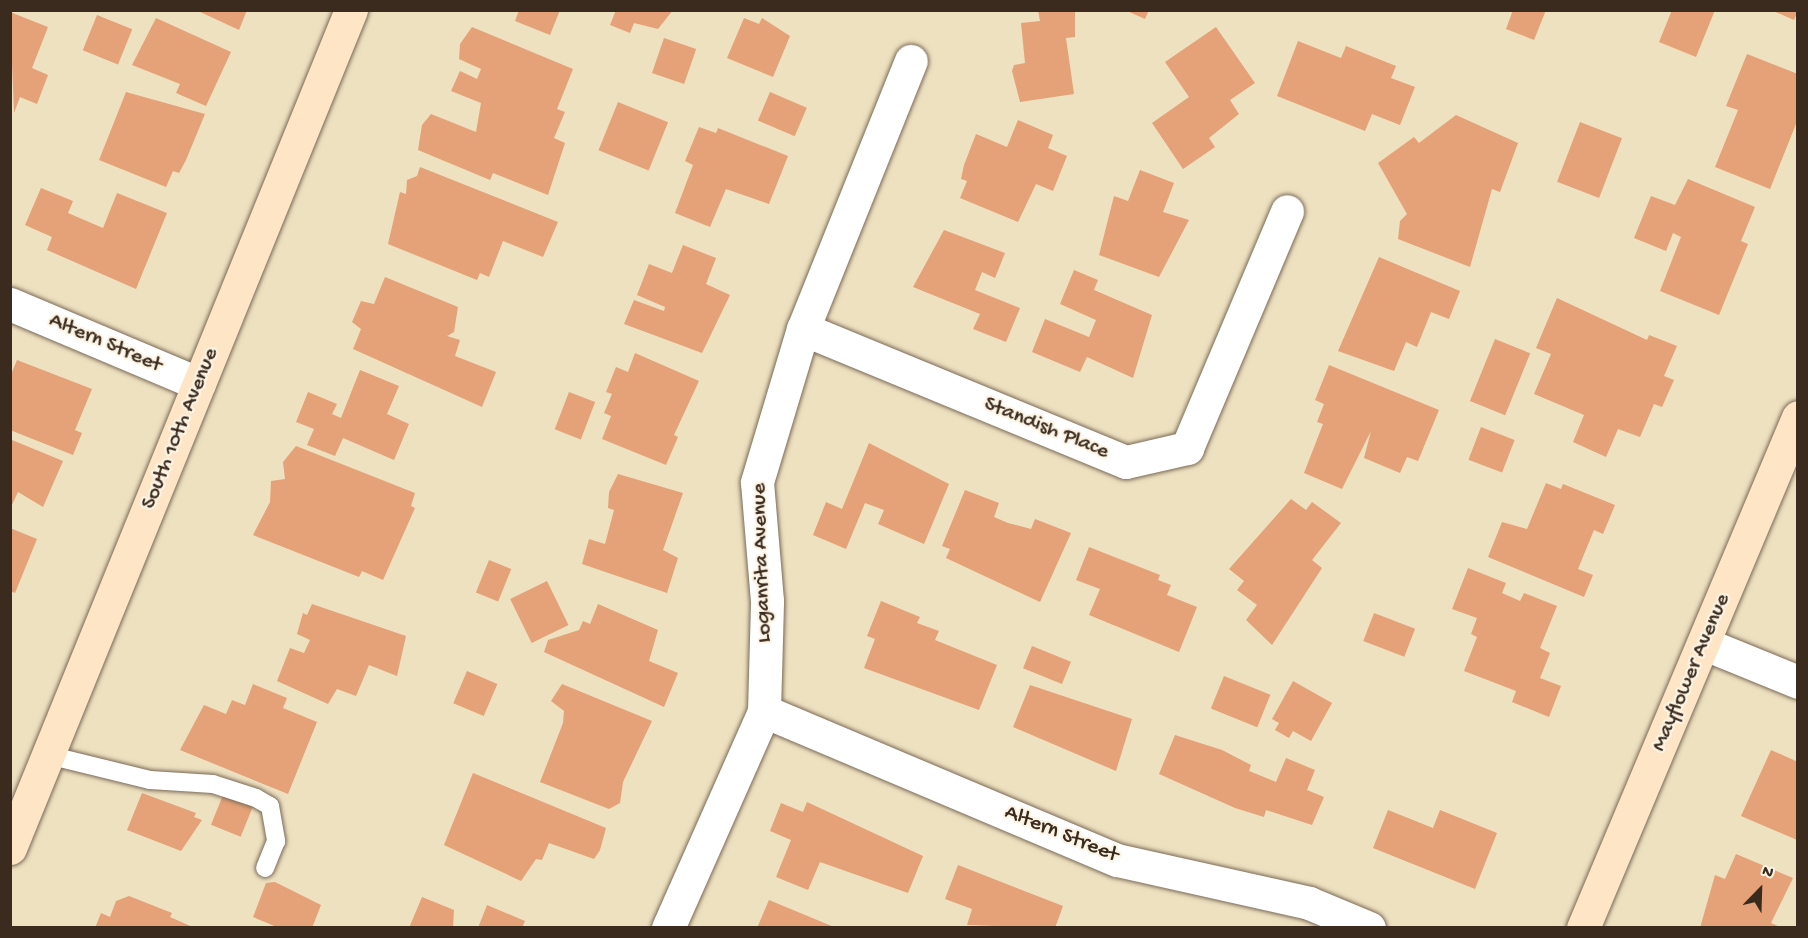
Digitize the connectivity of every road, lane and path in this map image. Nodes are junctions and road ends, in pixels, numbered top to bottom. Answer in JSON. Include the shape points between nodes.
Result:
{"nodes":[{"id":1,"x":351,"y":10,"type":"edge"},
{"id":2,"x":911,"y":60,"type":"dead end"},
{"id":3,"x":1287,"y":211,"type":"dead end"},
{"id":4,"x":10,"y":304,"type":"edge"},
{"id":5,"x":803,"y":329,"type":"junction"},
{"id":6,"x":199,"y":384,"type":"junction"},
{"id":7,"x":1797,"y":417,"type":"edge"},
{"id":8,"x":1705,"y":644,"type":"junction"},
{"id":9,"x":1797,"y":682,"type":"edge"},
{"id":10,"x":764,"y":711,"type":"junction"},
{"id":11,"x":48,"y":755,"type":"junction"},
{"id":12,"x":10,"y":848,"type":"edge"},
{"id":13,"x":265,"y":868,"type":"dead end"},
{"id":14,"x":668,"y":927,"type":"edge"},
{"id":15,"x":1369,"y":927,"type":"edge"},
{"id":16,"x":1583,"y":927,"type":"edge"}],
"edges":[{"from":1,"to":6,"type":"street","name":"South 10th Avenue"},
{"from":2,"to":5,"type":"street","name":"Loganrita Avenue"},
{"from":3,"to":5,"type":"street","name":"Standish Place","via":[[1187,448],[1126,462]]},
{"from":4,"to":6,"type":"street","name":"Altern Street"},
{"from":5,"to":10,"type":"street","name":"Loganrita Avenue","via":[[757,482],[767,601]]},
{"from":6,"to":11,"type":"street","name":"South 10th Avenue"},
{"from":7,"to":8,"type":"street","name":"Mayflower Avenue"},
{"from":8,"to":9,"type":"street"},
{"from":8,"to":16,"type":"street","name":"Mayflower Avenue"},
{"from":10,"to":14,"type":"street","name":"Loganrita Avenue"},
{"from":10,"to":15,"type":"street","name":"Altern Street","via":[[1117,860],[1309,903]]},
{"from":11,"to":12,"type":"street","name":"South 10th Avenue"},
{"from":11,"to":13,"type":"lane","via":[[150,780],[213,784],[256,798],[270,806],[276,842]]}]}
